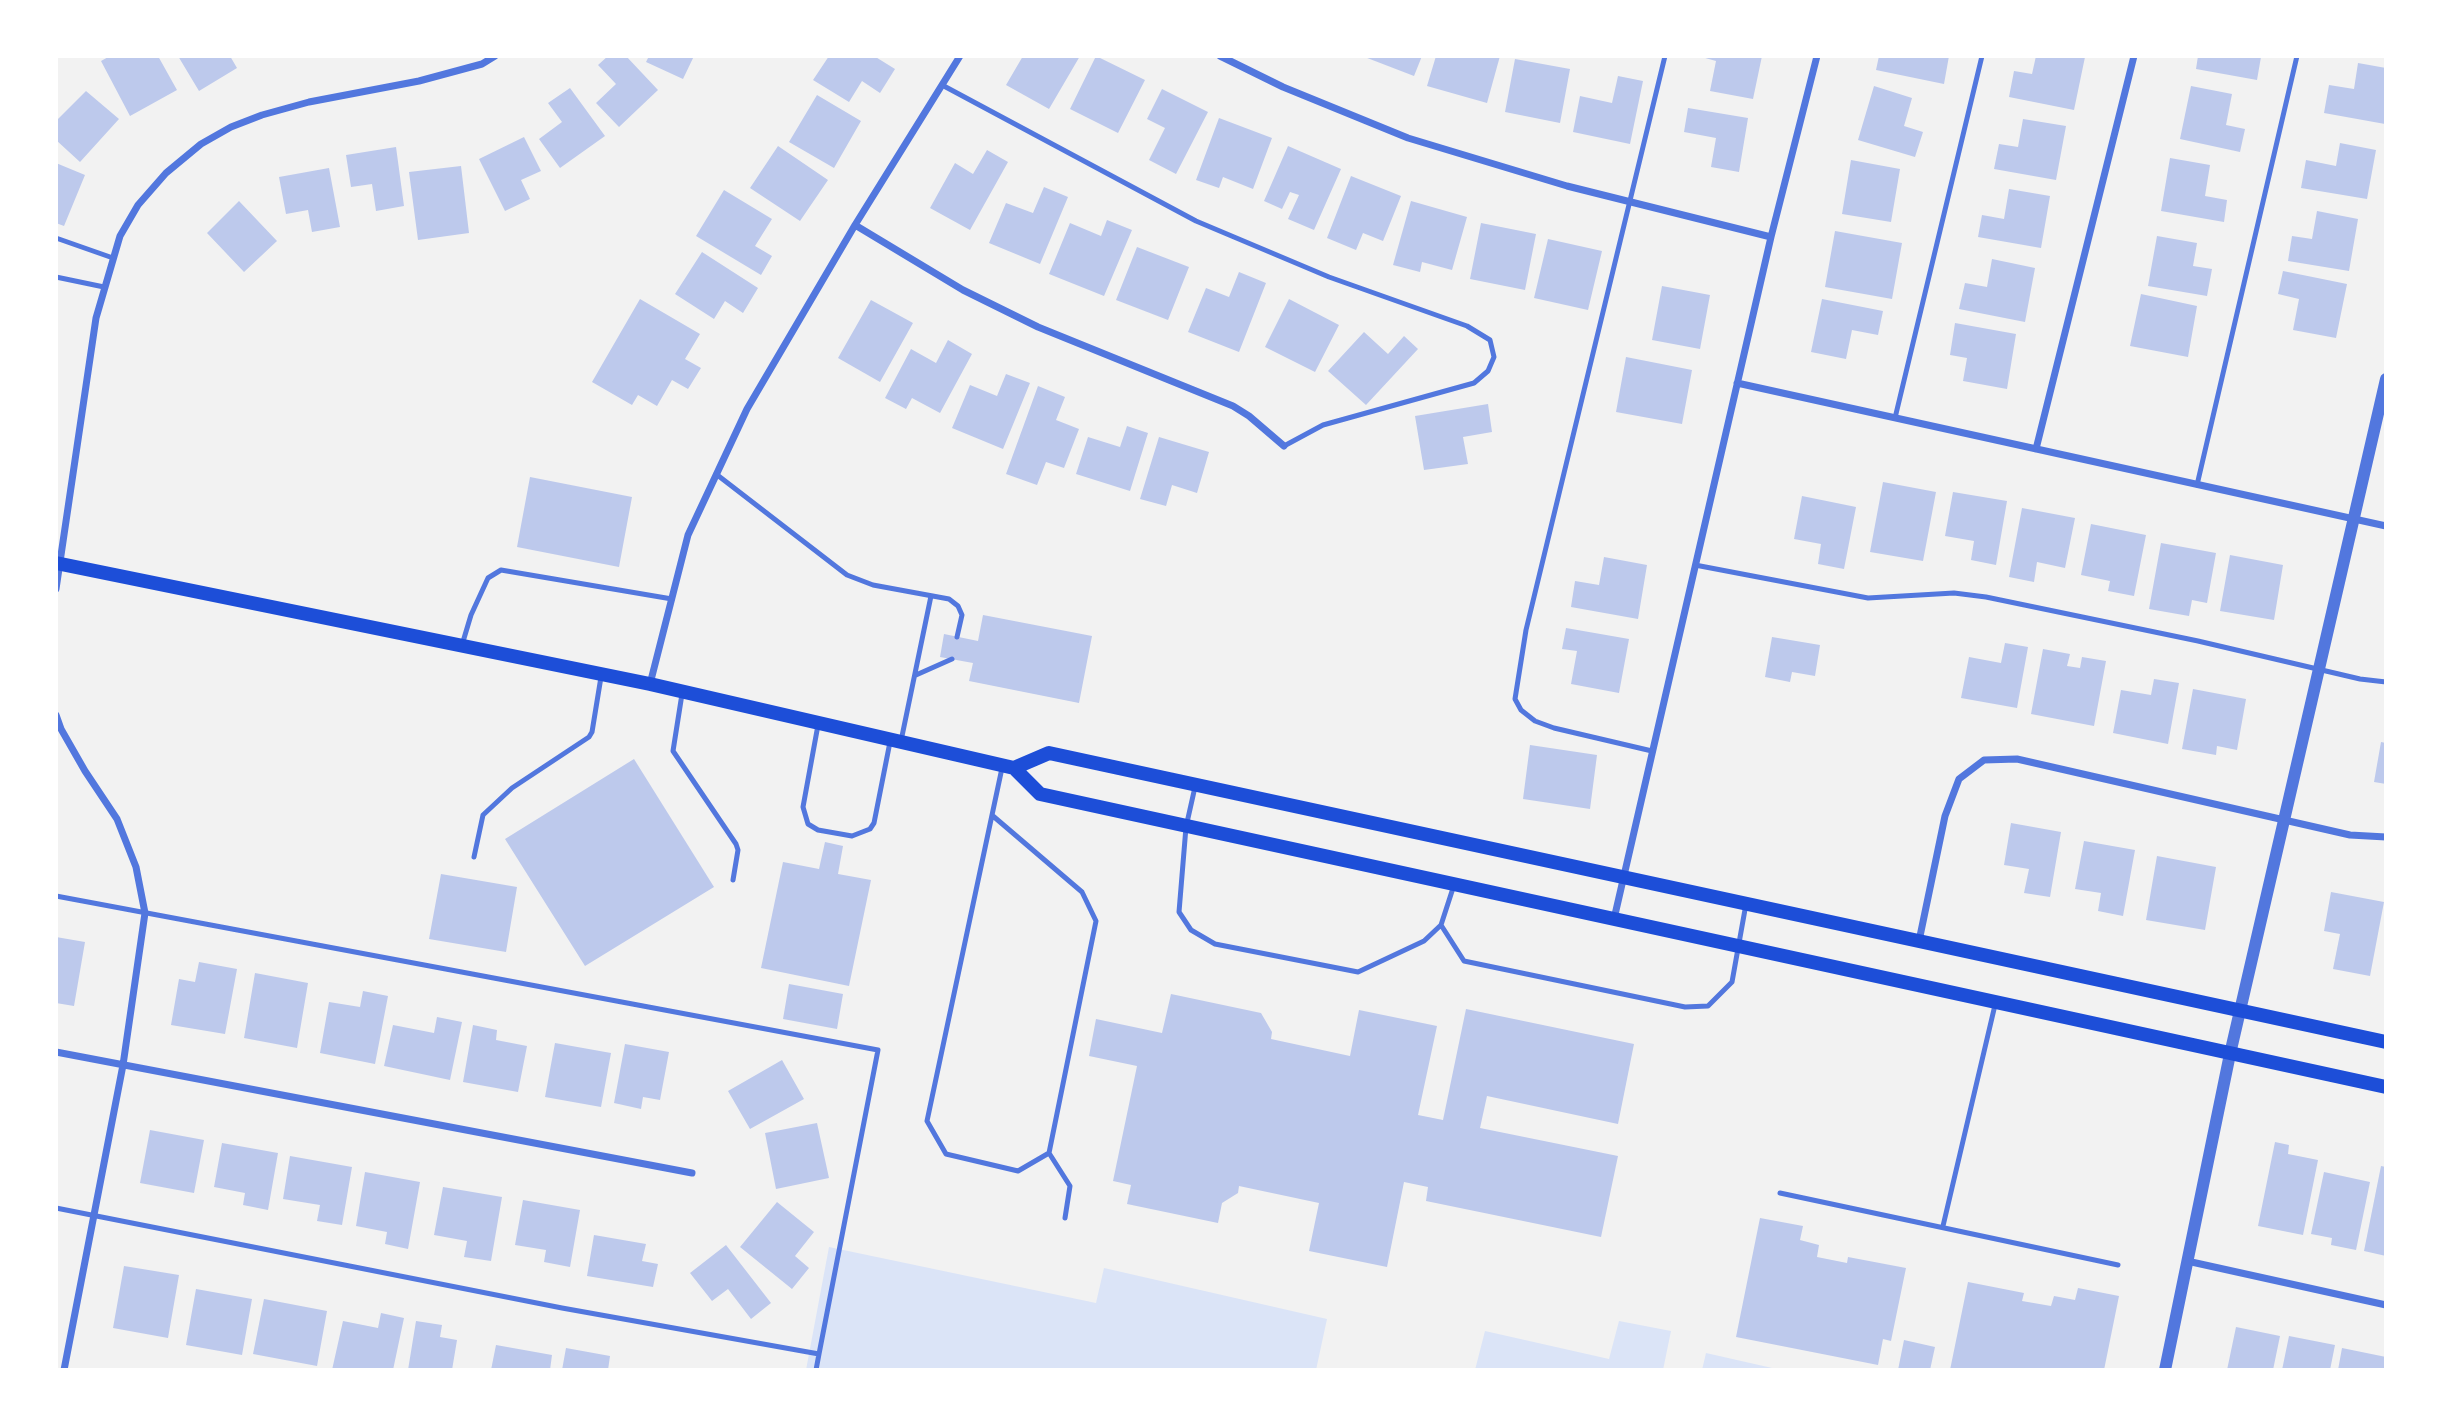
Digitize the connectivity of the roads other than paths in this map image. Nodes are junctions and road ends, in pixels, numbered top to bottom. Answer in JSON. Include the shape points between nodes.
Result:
{"nodes":[{"id":1,"x":495,"y":56,"type":"edge"},
{"id":2,"x":960,"y":56,"type":"edge"},
{"id":3,"x":1220,"y":56,"type":"edge"},
{"id":4,"x":1665,"y":56,"type":"edge"},
{"id":5,"x":1817,"y":56,"type":"edge"},
{"id":6,"x":1982,"y":56,"type":"edge"},
{"id":7,"x":2134,"y":56,"type":"edge"},
{"id":8,"x":2297,"y":56,"type":"edge"},
{"id":9,"x":942,"y":85,"type":"junction"},
{"id":10,"x":1630,"y":203,"type":"junction"},
{"id":11,"x":855,"y":225,"type":"junction"},
{"id":12,"x":1771,"y":237,"type":"junction"},
{"id":13,"x":56,"y":239,"type":"edge"},
{"id":14,"x":113,"y":258,"type":"junction"},
{"id":15,"x":56,"y":277,"type":"edge"},
{"id":16,"x":104,"y":287,"type":"junction"},
{"id":17,"x":2386,"y":379,"type":"edge"},
{"id":18,"x":1737,"y":383,"type":"junction"},
{"id":19,"x":1895,"y":418,"type":"junction"},
{"id":20,"x":1284,"y":446,"type":"joint"},
{"id":21,"x":2036,"y":449,"type":"junction"},
{"id":22,"x":716,"y":474,"type":"junction"},
{"id":23,"x":2197,"y":485,"type":"junction"},
{"id":24,"x":2353,"y":520,"type":"junction"},
{"id":25,"x":2386,"y":526,"type":"edge"},
{"id":26,"x":58,"y":563,"type":"edge"},
{"id":27,"x":1695,"y":565,"type":"junction"},
{"id":28,"x":56,"y":589,"type":"edge"},
{"id":29,"x":931,"y":596,"type":"junction"},
{"id":30,"x":671,"y":599,"type":"junction"},
{"id":31,"x":957,"y":636,"type":"dead end"},
{"id":32,"x":462,"y":645,"type":"junction"},
{"id":33,"x":952,"y":659,"type":"dead end"},
{"id":34,"x":2319,"y":669,"type":"junction"},
{"id":35,"x":601,"y":674,"type":"junction"},
{"id":36,"x":916,"y":675,"type":"junction"},
{"id":37,"x":2386,"y":682,"type":"edge"},
{"id":38,"x":650,"y":684,"type":"junction"},
{"id":39,"x":683,"y":691,"type":"junction"},
{"id":40,"x":56,"y":715,"type":"edge"},
{"id":41,"x":819,"y":723,"type":"junction"},
{"id":42,"x":895,"y":740,"type":"junction"},
{"id":43,"x":1653,"y":751,"type":"junction"},
{"id":44,"x":1008,"y":766,"type":"junction"},
{"id":45,"x":1195,"y":785,"type":"junction"},
{"id":46,"x":993,"y":816,"type":"junction"},
{"id":47,"x":2284,"y":820,"type":"junction"},
{"id":48,"x":1186,"y":827,"type":"junction"},
{"id":49,"x":2386,"y":836,"type":"edge"},
{"id":50,"x":474,"y":857,"type":"dead end"},
{"id":51,"x":1623,"y":877,"type":"junction"},
{"id":52,"x":733,"y":880,"type":"dead end"},
{"id":53,"x":1454,"y":885,"type":"junction"},
{"id":54,"x":56,"y":897,"type":"edge"},
{"id":55,"x":1746,"y":904,"type":"junction"},
{"id":56,"x":145,"y":913,"type":"junction"},
{"id":57,"x":1613,"y":920,"type":"junction"},
{"id":58,"x":1441,"y":925,"type":"junction"},
{"id":59,"x":1919,"y":941,"type":"junction"},
{"id":60,"x":1737,"y":947,"type":"junction"},
{"id":61,"x":1995,"y":1003,"type":"junction"},
{"id":62,"x":2240,"y":1010,"type":"junction"},
{"id":63,"x":2386,"y":1042,"type":"edge"},
{"id":64,"x":56,"y":1052,"type":"edge"},
{"id":65,"x":2230,"y":1054,"type":"junction"},
{"id":66,"x":123,"y":1065,"type":"junction"},
{"id":67,"x":2386,"y":1087,"type":"edge"},
{"id":68,"x":1049,"y":1153,"type":"junction"},
{"id":69,"x":692,"y":1173,"type":"dead end"},
{"id":70,"x":1780,"y":1193,"type":"dead end"},
{"id":71,"x":56,"y":1208,"type":"edge"},
{"id":72,"x":94,"y":1215,"type":"junction"},
{"id":73,"x":1065,"y":1219,"type":"dead end"},
{"id":74,"x":1943,"y":1226,"type":"junction"},
{"id":75,"x":2187,"y":1261,"type":"junction"},
{"id":76,"x":2118,"y":1265,"type":"dead end"},
{"id":77,"x":2386,"y":1305,"type":"edge"},
{"id":78,"x":819,"y":1354,"type":"junction"},
{"id":79,"x":64,"y":1370,"type":"edge"},
{"id":80,"x":816,"y":1370,"type":"edge"},
{"id":81,"x":2165,"y":1370,"type":"edge"}],
"edges":[{"from":1,"to":14,"type":"street","via":[[419,82],[309,102],[231,127],[166,173],[138,205]]},
{"from":2,"to":9,"type":"street"},
{"from":3,"to":10,"type":"street","via":[[1408,138]]},
{"from":4,"to":10,"type":"lane"},
{"from":5,"to":12,"type":"street"},
{"from":6,"to":19,"type":"lane"},
{"from":7,"to":21,"type":"street"},
{"from":8,"to":23,"type":"lane"},
{"from":9,"to":11,"type":"street"},
{"from":9,"to":20,"type":"lane","via":[[1196,221],[1468,326],[1490,340],[1494,357],[1488,371],[1474,383],[1323,425]]},
{"from":10,"to":12,"type":"street"},
{"from":10,"to":43,"type":"lane","via":[[1526,629],[1515,699],[1535,721]]},
{"from":11,"to":20,"type":"street","via":[[963,290],[1038,327],[1233,406]]},
{"from":11,"to":22,"type":"street","via":[[747,409]]},
{"from":12,"to":18,"type":"street"},
{"from":13,"to":14,"type":"lane"},
{"from":14,"to":16,"type":"street"},
{"from":15,"to":16,"type":"lane"},
{"from":16,"to":26,"type":"street"},
{"from":17,"to":24,"type":"street"},
{"from":18,"to":19,"type":"street"},
{"from":18,"to":27,"type":"street"},
{"from":19,"to":21,"type":"street"},
{"from":21,"to":23,"type":"street"},
{"from":22,"to":29,"type":"lane","via":[[847,575]]},
{"from":22,"to":30,"type":"street","via":[[688,535]]},
{"from":23,"to":24,"type":"street"},
{"from":24,"to":25,"type":"street"},
{"from":24,"to":34,"type":"street"},
{"from":26,"to":28,"type":"street"},
{"from":26,"to":32,"type":"main road"},
{"from":27,"to":34,"type":"lane","via":[[1868,598],[1954,593],[1986,597]]},
{"from":27,"to":43,"type":"street"},
{"from":29,"to":31,"type":"lane","via":[[958,606],[962,615]]},
{"from":29,"to":36,"type":"lane"},
{"from":30,"to":32,"type":"lane","via":[[501,570],[488,578]]},
{"from":30,"to":38,"type":"street"},
{"from":32,"to":35,"type":"main road"},
{"from":33,"to":36,"type":"lane"},
{"from":34,"to":37,"type":"lane"},
{"from":34,"to":47,"type":"street"},
{"from":35,"to":38,"type":"main road"},
{"from":35,"to":50,"type":"lane","via":[[589,737],[512,788],[483,816]]},
{"from":36,"to":42,"type":"lane"},
{"from":38,"to":39,"type":"main road"},
{"from":39,"to":41,"type":"main road"},
{"from":39,"to":52,"type":"lane","via":[[673,751],[736,844]]},
{"from":40,"to":56,"type":"street","via":[[117,820],[136,867]]},
{"from":41,"to":42,"type":"main road"},
{"from":41,"to":42,"type":"lane","via":[[803,807],[808,824],[818,830],[852,836],[870,829]]},
{"from":42,"to":44,"type":"main road"},
{"from":43,"to":51,"type":"street"},
{"from":44,"to":45,"type":"main road","via":[[1049,754]]},
{"from":44,"to":46,"type":"lane"},
{"from":44,"to":48,"type":"main road","via":[[1040,794]]},
{"from":45,"to":48,"type":"lane"},
{"from":45,"to":51,"type":"main road"},
{"from":46,"to":68,"type":"lane","via":[[1082,892],[1096,921]]},
{"from":46,"to":68,"type":"lane","via":[[927,1121],[946,1154],[1018,1171]]},
{"from":47,"to":49,"type":"street","via":[[2350,835]]},
{"from":47,"to":59,"type":"street","via":[[2017,759],[1984,760],[1959,779],[1945,816]]},
{"from":47,"to":62,"type":"street"},
{"from":48,"to":53,"type":"main road"},
{"from":48,"to":58,"type":"lane","via":[[1179,912],[1191,930],[1214,944],[1358,972],[1424,941]]},
{"from":51,"to":55,"type":"main road"},
{"from":51,"to":57,"type":"street"},
{"from":53,"to":57,"type":"main road"},
{"from":53,"to":58,"type":"lane"},
{"from":54,"to":56,"type":"lane"},
{"from":55,"to":59,"type":"main road"},
{"from":55,"to":60,"type":"lane"},
{"from":56,"to":66,"type":"street"},
{"from":56,"to":78,"type":"lane","via":[[878,1050]]},
{"from":57,"to":60,"type":"main road"},
{"from":58,"to":60,"type":"lane","via":[[1464,961],[1685,1007],[1708,1006],[1731,982]]},
{"from":59,"to":62,"type":"main road"},
{"from":60,"to":61,"type":"main road"},
{"from":61,"to":65,"type":"main road"},
{"from":61,"to":74,"type":"lane"},
{"from":62,"to":63,"type":"main road"},
{"from":62,"to":65,"type":"street"},
{"from":64,"to":66,"type":"street"},
{"from":65,"to":67,"type":"main road"},
{"from":65,"to":75,"type":"street"},
{"from":66,"to":69,"type":"street"},
{"from":66,"to":72,"type":"street"},
{"from":68,"to":73,"type":"lane","via":[[1070,1186]]},
{"from":70,"to":74,"type":"lane"},
{"from":71,"to":72,"type":"lane"},
{"from":72,"to":78,"type":"lane"},
{"from":72,"to":79,"type":"street"},
{"from":74,"to":76,"type":"lane"},
{"from":75,"to":77,"type":"street"},
{"from":75,"to":81,"type":"street"},
{"from":78,"to":80,"type":"lane"}]}
